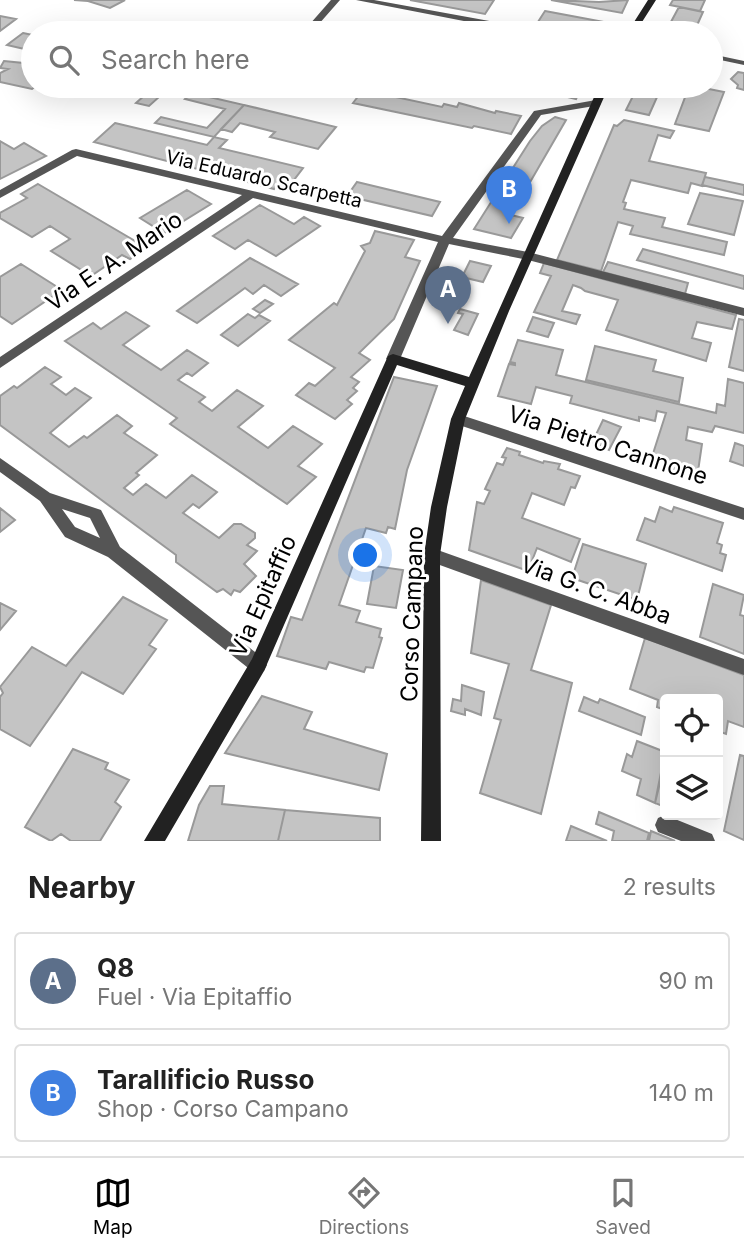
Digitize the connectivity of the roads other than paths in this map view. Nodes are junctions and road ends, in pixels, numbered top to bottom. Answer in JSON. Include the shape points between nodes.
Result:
{"nodes":[{"id":1,"x":336,"y":0,"type":"edge"},
{"id":2,"x":360,"y":0,"type":"edge"},
{"id":3,"x":652,"y":0,"type":"edge"},
{"id":4,"x":317,"y":21,"type":"edge"},
{"id":5,"x":474,"y":21,"type":"edge"},
{"id":6,"x":639,"y":21,"type":"edge"},
{"id":7,"x":723,"y":58,"type":"edge"},
{"id":8,"x":744,"y":62,"type":"edge"},
{"id":9,"x":598,"y":98,"type":"edge"},
{"id":10,"x":596,"y":103,"type":"junction"},
{"id":11,"x":251,"y":194,"type":"junction"},
{"id":12,"x":0,"y":195,"type":"edge"},
{"id":13,"x":445,"y":240,"type":"junction"},
{"id":14,"x":528,"y":256,"type":"junction"},
{"id":15,"x":744,"y":312,"type":"edge"},
{"id":16,"x":393,"y":359,"type":"junction"},
{"id":17,"x":0,"y":363,"type":"edge"},
{"id":18,"x":472,"y":383,"type":"junction"},
{"id":19,"x":458,"y":419,"type":"junction"},
{"id":20,"x":0,"y":464,"type":"edge"},
{"id":21,"x":45,"y":497,"type":"junction"},
{"id":22,"x":744,"y":514,"type":"edge"},
{"id":23,"x":114,"y":552,"type":"junction"},
{"id":24,"x":432,"y":555,"type":"junction"},
{"id":25,"x":258,"y":665,"type":"junction"},
{"id":26,"x":744,"y":667,"type":"edge"},
{"id":27,"x":666,"y":825,"type":"dead end"},
{"id":28,"x":154,"y":841,"type":"edge"},
{"id":29,"x":431,"y":841,"type":"edge"},
{"id":30,"x":705,"y":841,"type":"edge"}],
"edges":[{"from":1,"to":4,"type":"street"},
{"from":2,"to":5,"type":"street"},
{"from":3,"to":6,"type":"main road"},
{"from":7,"to":8,"type":"lane"},
{"from":9,"to":10,"type":"main road","name":"Corso Campano"},
{"from":10,"to":13,"type":"street","name":"Via Epitaffio","via":[[538,113]]},
{"from":10,"to":14,"type":"main road","name":"Corso Campano"},
{"from":11,"to":12,"type":"street","name":"Via Eduardo Scarpetta","via":[[76,152]]},
{"from":11,"to":13,"type":"street","name":"Via Eduardo Scarpetta"},
{"from":11,"to":17,"type":"street","name":"Via E. A. Mario"},
{"from":13,"to":14,"type":"street","name":"Via Eduardo Scarpetta"},
{"from":13,"to":16,"type":"street","name":"Via Epitaffio"},
{"from":14,"to":15,"type":"street","name":"Via Eduardo Scarpetta"},
{"from":14,"to":18,"type":"main road","name":"Corso Campano"},
{"from":16,"to":18,"type":"main road"},
{"from":16,"to":25,"type":"main road","name":"Via Epitaffio"},
{"from":18,"to":19,"type":"main road","name":"Corso Campano"},
{"from":19,"to":22,"type":"street","name":"Via Pietro Cannone"},
{"from":19,"to":24,"type":"main road","name":"Corso Campano"},
{"from":20,"to":21,"type":"street"},
{"from":21,"to":23,"type":"street","via":[[70,532]]},
{"from":21,"to":23,"type":"street","via":[[96,513]]},
{"from":23,"to":25,"type":"street"},
{"from":24,"to":26,"type":"street","name":"Via G. C. Abba"},
{"from":24,"to":29,"type":"main road","name":"Corso Campano"},
{"from":25,"to":28,"type":"main road","name":"Via Epitaffio"},
{"from":27,"to":30,"type":"street"}]}
